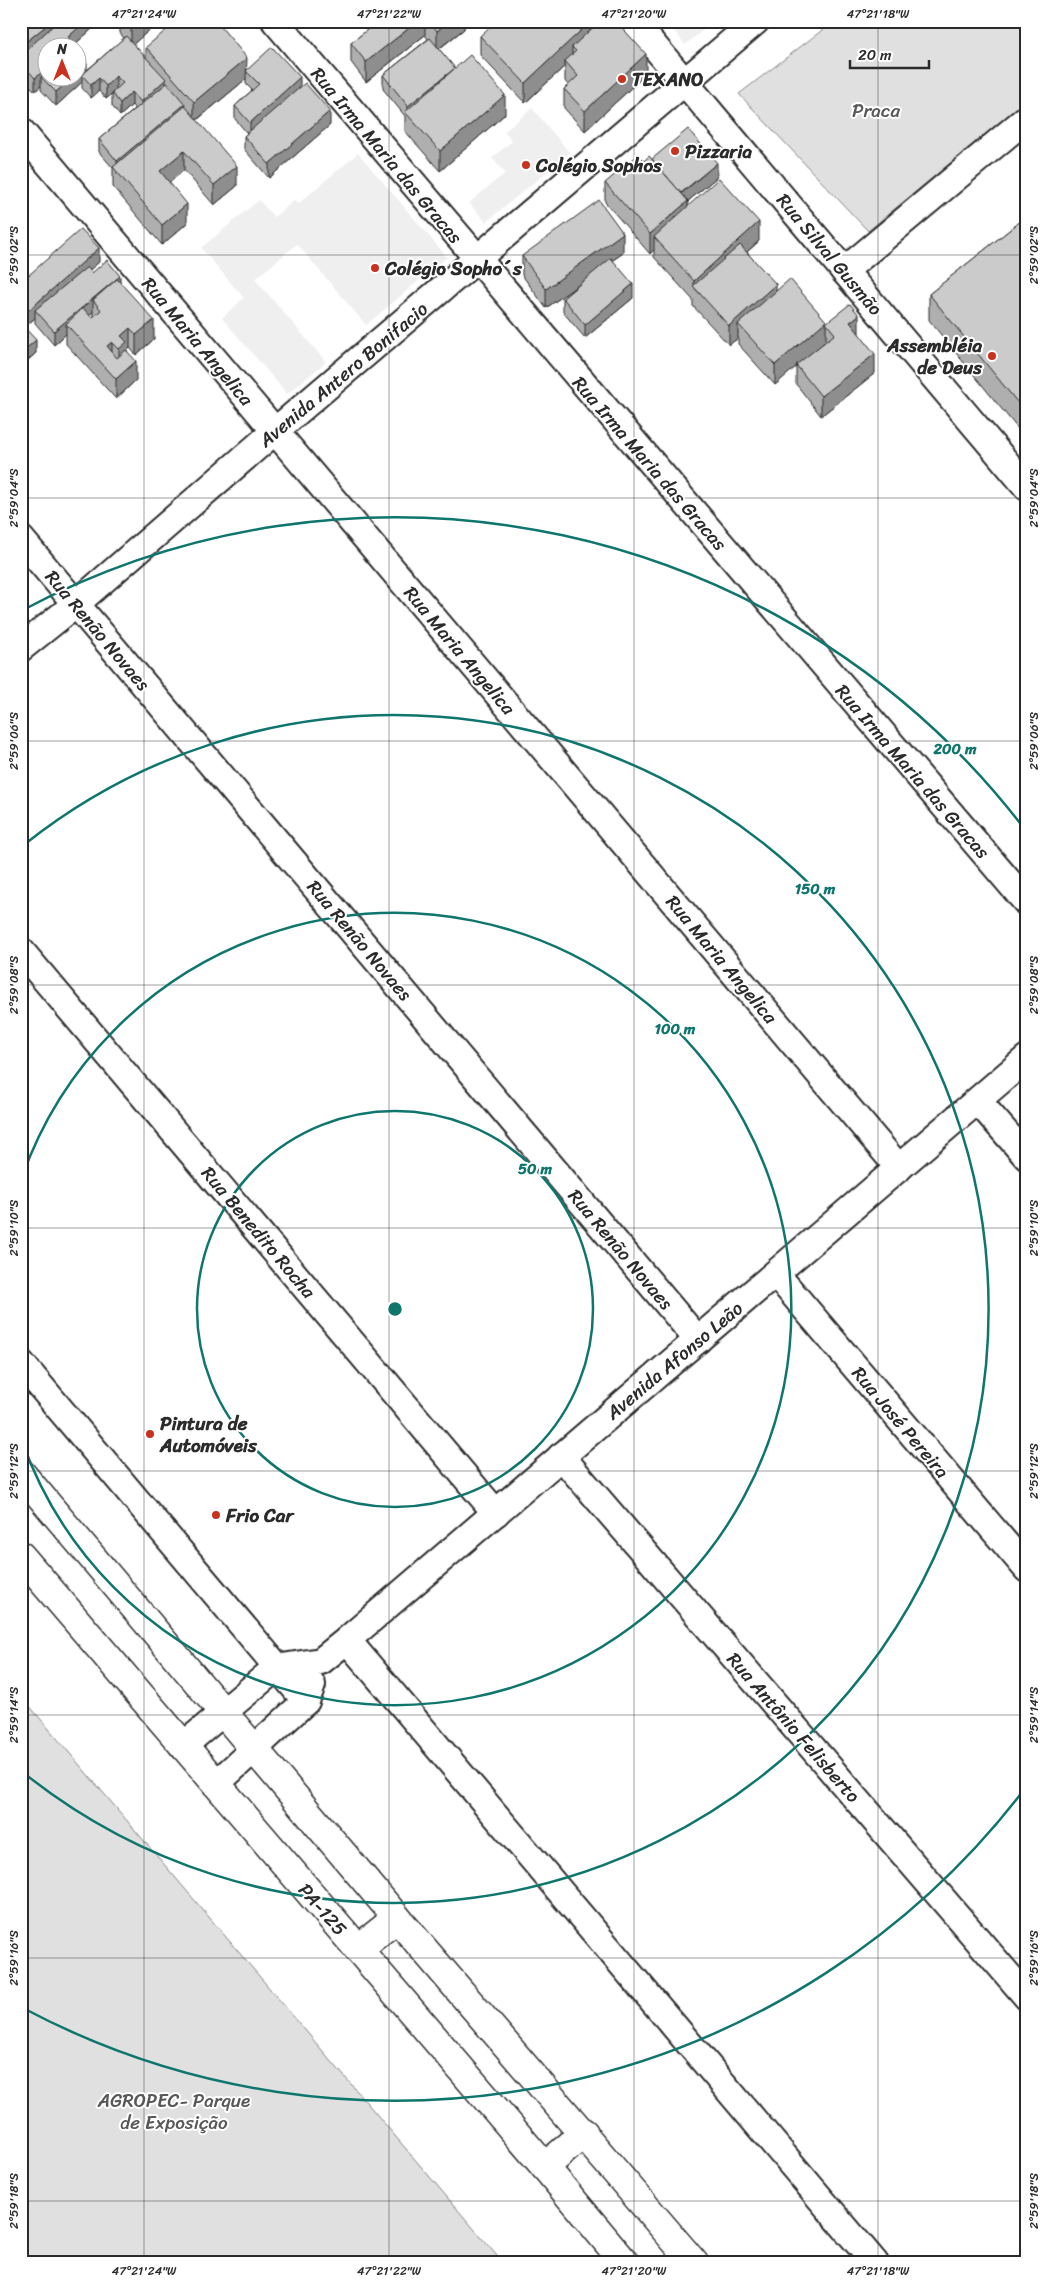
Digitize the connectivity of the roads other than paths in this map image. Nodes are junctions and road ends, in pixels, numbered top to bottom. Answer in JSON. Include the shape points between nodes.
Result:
{"nodes":[{"id":1,"x":275,"y":21,"type":"edge"},
{"id":2,"x":633,"y":21,"type":"edge"},
{"id":3,"x":756,"y":21,"type":"edge"},
{"id":4,"x":684,"y":81,"type":"junction"},
{"id":5,"x":1027,"y":118,"type":"edge"},
{"id":6,"x":21,"y":131,"type":"edge"},
{"id":7,"x":476,"y":260,"type":"junction"},
{"id":8,"x":844,"y":271,"type":"junction"},
{"id":9,"x":275,"y":431,"type":"junction"},
{"id":10,"x":1027,"y":487,"type":"edge"},
{"id":11,"x":21,"y":539,"type":"edge"},
{"id":12,"x":76,"y":604,"type":"junction"},
{"id":13,"x":21,"y":648,"type":"edge"},
{"id":14,"x":1027,"y":904,"type":"edge"},
{"id":15,"x":21,"y":951,"type":"edge"},
{"id":16,"x":1027,"y":1058,"type":"edge"},
{"id":17,"x":978,"y":1101,"type":"junction"},
{"id":18,"x":1027,"y":1157,"type":"edge"},
{"id":19,"x":899,"y":1168,"type":"junction"},
{"id":20,"x":776,"y":1274,"type":"junction"},
{"id":21,"x":698,"y":1340,"type":"junction"},
{"id":22,"x":21,"y":1363,"type":"edge"},
{"id":23,"x":561,"y":1456,"type":"junction"},
{"id":24,"x":21,"y":1473,"type":"edge"},
{"id":25,"x":496,"y":1513,"type":"junction"},
{"id":26,"x":21,"y":1556,"type":"edge"},
{"id":27,"x":1027,"y":1569,"type":"edge"},
{"id":28,"x":347,"y":1640,"type":"junction"},
{"id":29,"x":321,"y":1661,"type":"junction"},
{"id":30,"x":276,"y":1668,"type":"junction"},
{"id":31,"x":306,"y":1701,"type":"junction"},
{"id":32,"x":224,"y":1712,"type":"junction"},
{"id":33,"x":183,"y":1746,"type":"junction"},
{"id":34,"x":256,"y":1749,"type":"junction"},
{"id":35,"x":216,"y":1784,"type":"junction"},
{"id":36,"x":397,"y":1918,"type":"junction"},
{"id":37,"x":358,"y":1949,"type":"junction"},
{"id":38,"x":1027,"y":1997,"type":"edge"},
{"id":39,"x":584,"y":2132,"type":"junction"},
{"id":40,"x":545,"y":2167,"type":"junction"},
{"id":41,"x":625,"y":2263,"type":"edge"},
{"id":42,"x":694,"y":2263,"type":"edge"},
{"id":43,"x":875,"y":2263,"type":"edge"}],
"edges":[{"from":1,"to":7,"type":"street","name":"Rua Irma Maria das Gracas"},
{"from":2,"to":4,"type":"street","name":"Rua Silval Gusmão"},
{"from":3,"to":4,"type":"street","name":"Avenida Antero Bonifacio"},
{"from":4,"to":7,"type":"street","name":"Avenida Antero Bonifacio"},
{"from":4,"to":8,"type":"street","name":"Rua Silval Gusmão"},
{"from":5,"to":8,"type":"street"},
{"from":6,"to":9,"type":"street","name":"Rua Maria Angelica"},
{"from":7,"to":9,"type":"street","name":"Avenida Antero Bonifacio"},
{"from":7,"to":14,"type":"street","name":"Rua Irma Maria das Gracas"},
{"from":8,"to":10,"type":"street","name":"Rua Silval Gusmão"},
{"from":9,"to":12,"type":"street","name":"Avenida Antero Bonifacio"},
{"from":9,"to":19,"type":"street","name":"Rua Maria Angelica"},
{"from":11,"to":12,"type":"street","name":"Rua Renão Novaes"},
{"from":12,"to":13,"type":"street","name":"Avenida Antero Bonifacio"},
{"from":12,"to":21,"type":"street","name":"Rua Renão Novaes"},
{"from":15,"to":25,"type":"street","name":"Rua Benedito Rocha"},
{"from":16,"to":17,"type":"street","name":"Avenida Afonso Leão"},
{"from":17,"to":18,"type":"street"},
{"from":17,"to":19,"type":"street","name":"Avenida Afonso Leão"},
{"from":19,"to":20,"type":"street","name":"Avenida Afonso Leão"},
{"from":20,"to":21,"type":"street","name":"Avenida Afonso Leão"},
{"from":20,"to":27,"type":"street","name":"Rua José Pereira"},
{"from":21,"to":23,"type":"street","name":"Avenida Afonso Leão"},
{"from":22,"to":30,"type":"street"},
{"from":23,"to":25,"type":"street","name":"Avenida Afonso Leão"},
{"from":23,"to":38,"type":"street","name":"Rua Antônio Felisberto"},
{"from":24,"to":32,"type":"main road"},
{"from":25,"to":28,"type":"street","name":"Avenida Afonso Leão"},
{"from":26,"to":33,"type":"main road","name":"PA-125","number":"PA-125"},
{"from":28,"to":29,"type":"street","name":"Avenida Afonso Leão"},
{"from":28,"to":43,"type":"street"},
{"from":29,"to":30,"type":"street"},
{"from":29,"to":31,"type":"street"},
{"from":30,"to":31,"type":"street"},
{"from":30,"to":32,"type":"street"},
{"from":31,"to":34,"type":"street"},
{"from":32,"to":33,"type":"street"},
{"from":32,"to":34,"type":"main road"},
{"from":33,"to":35,"type":"main road","name":"PA-125","number":"PA-125"},
{"from":34,"to":35,"type":"street"},
{"from":34,"to":36,"type":"main road"},
{"from":35,"to":37,"type":"main road","name":"PA-125","number":"PA-125"},
{"from":36,"to":37,"type":"main road"},
{"from":36,"to":39,"type":"main road"},
{"from":37,"to":40,"type":"main road","name":"PA-125","number":"PA-125"},
{"from":39,"to":40,"type":"main road"},
{"from":39,"to":42,"type":"main road"},
{"from":40,"to":41,"type":"main road","name":"PA-125","number":"PA-125"}]}
